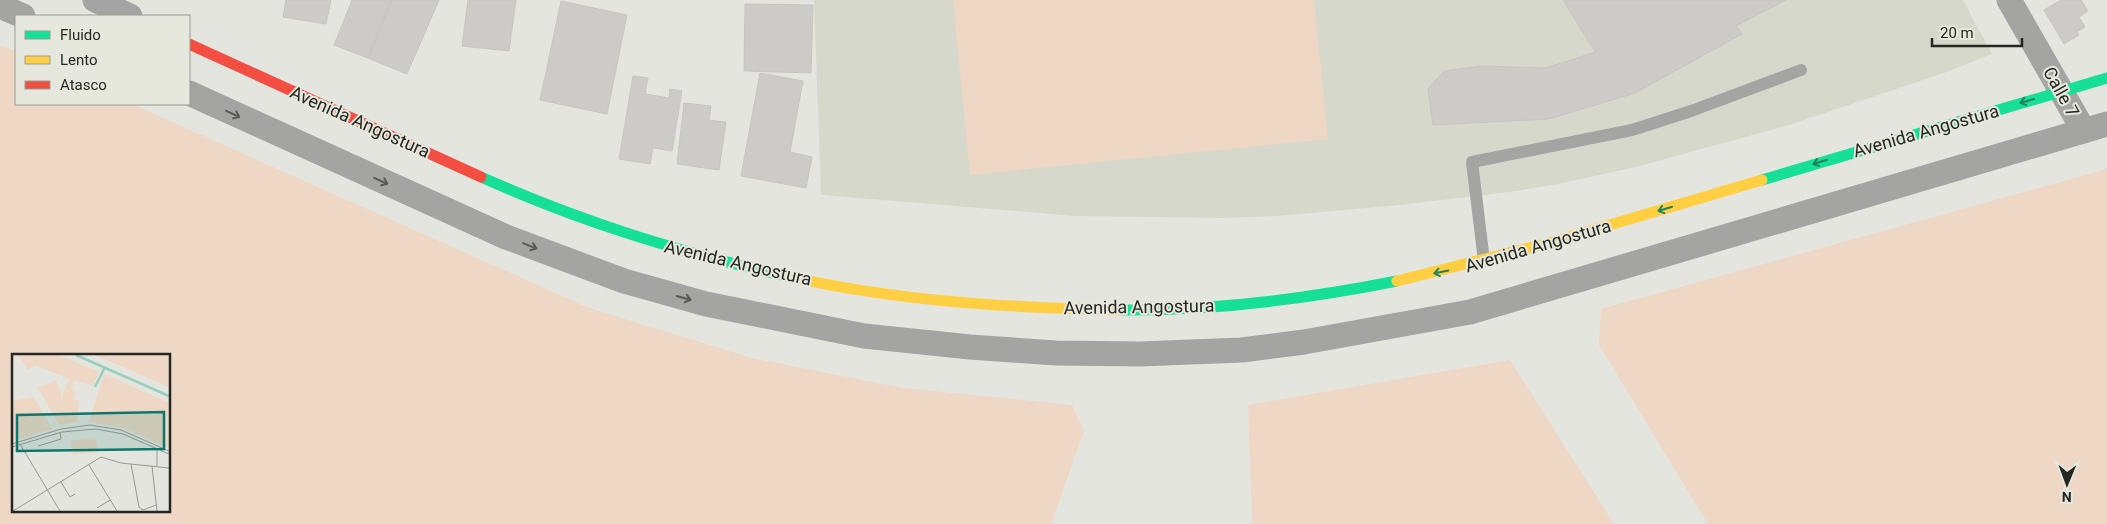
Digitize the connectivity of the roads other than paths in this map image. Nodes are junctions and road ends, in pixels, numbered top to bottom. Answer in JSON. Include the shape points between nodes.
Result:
{"nodes":[{"id":1,"x":2009,"y":0,"type":"edge"},
{"id":2,"x":102,"y":2,"type":"edge"},
{"id":3,"x":0,"y":6,"type":"edge"},
{"id":4,"x":21,"y":15,"type":"edge"},
{"id":5,"x":128,"y":15,"type":"edge"},
{"id":6,"x":190,"y":44,"type":"edge"},
{"id":7,"x":1801,"y":70,"type":"dead end"},
{"id":8,"x":2107,"y":78,"type":"edge"},
{"id":9,"x":2061,"y":91,"type":"junction"},
{"id":10,"x":190,"y":93,"type":"edge"},
{"id":11,"x":2107,"y":124,"type":"edge"},
{"id":12,"x":2084,"y":131,"type":"junction"},
{"id":13,"x":1484,"y":261,"type":"junction"}],
"edges":[{"from":1,"to":9,"type":"street","name":"Calle 7"},
{"from":2,"to":5,"type":"street"},
{"from":3,"to":4,"type":"street"},
{"from":13,"to":6,"type":"street","name":"Avenida Angostura","one_way":true,"via":[[1298,298],[1190,308],[1058,308],[973,303],[870,291],[717,261],[584,219],[506,188]]},
{"from":7,"to":13,"type":"lane","via":[[1632,130],[1472,162]]},
{"from":8,"to":9,"type":"street","name":"Avenida Angostura"},
{"from":9,"to":12,"type":"street","name":"Calle 7"},
{"from":9,"to":13,"type":"street","name":"Avenida Angostura","one_way":true},
{"from":10,"to":12,"type":"street","one_way":true,"via":[[506,237],[624,281],[706,304],[864,336],[1056,353],[1242,350],[1470,312]]},
{"from":11,"to":12,"type":"street"}]}
